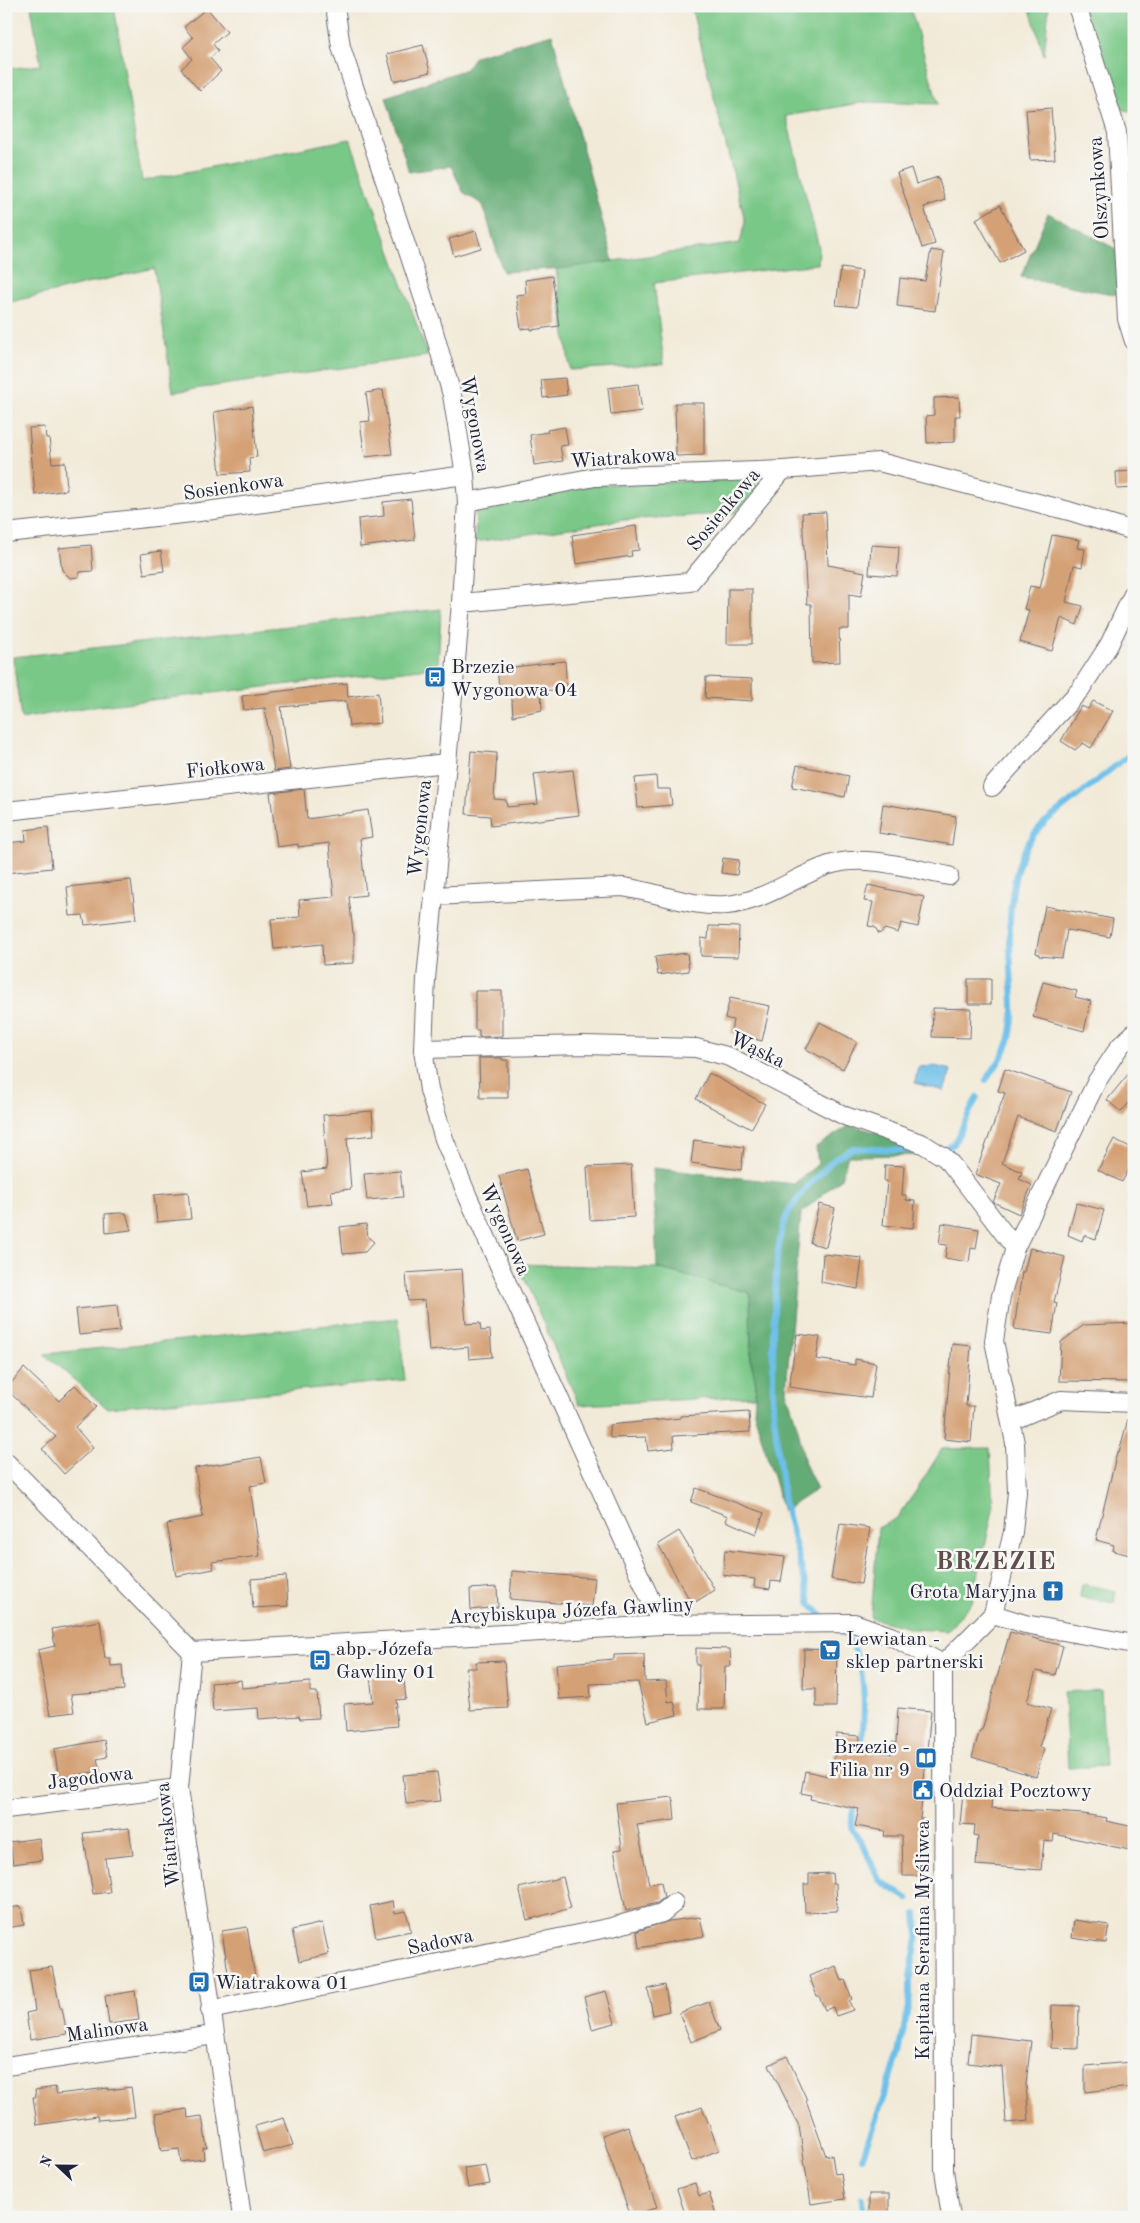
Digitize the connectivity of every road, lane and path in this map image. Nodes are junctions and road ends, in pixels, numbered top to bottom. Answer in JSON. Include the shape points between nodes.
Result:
{"nodes":[{"id":1,"x":335,"y":6,"type":"edge"},
{"id":2,"x":1077,"y":6,"type":"edge"},
{"id":3,"x":1134,"y":341,"type":"edge"},
{"id":4,"x":783,"y":470,"type":"junction"},
{"id":5,"x":465,"y":475,"type":"junction"},
{"id":6,"x":468,"y":502,"type":"junction"},
{"id":7,"x":1134,"y":531,"type":"edge"},
{"id":8,"x":6,"y":533,"type":"edge"},
{"id":9,"x":1134,"y":592,"type":"edge"},
{"id":10,"x":460,"y":602,"type":"junction"},
{"id":11,"x":447,"y":763,"type":"junction"},
{"id":12,"x":992,"y":787,"type":"dead end"},
{"id":13,"x":6,"y":811,"type":"edge"},
{"id":14,"x":949,"y":876,"type":"dead end"},
{"id":15,"x":434,"y":896,"type":"junction"},
{"id":16,"x":1134,"y":1033,"type":"edge"},
{"id":17,"x":424,"y":1049,"type":"junction"},
{"id":18,"x":1015,"y":1248,"type":"junction"},
{"id":19,"x":1134,"y":1403,"type":"edge"},
{"id":20,"x":1011,"y":1421,"type":"junction"},
{"id":21,"x":6,"y":1462,"type":"edge"},
{"id":22,"x":993,"y":1614,"type":"junction"},
{"id":23,"x":662,"y":1625,"type":"junction"},
{"id":24,"x":1134,"y":1644,"type":"edge"},
{"id":25,"x":192,"y":1652,"type":"junction"},
{"id":26,"x":943,"y":1664,"type":"junction"},
{"id":27,"x":179,"y":1788,"type":"junction"},
{"id":28,"x":6,"y":1809,"type":"edge"},
{"id":29,"x":674,"y":1903,"type":"dead end"},
{"id":30,"x":210,"y":2010,"type":"junction"},
{"id":31,"x":214,"y":2034,"type":"junction"},
{"id":32,"x":6,"y":2066,"type":"edge"},
{"id":33,"x":242,"y":2217,"type":"edge"},
{"id":34,"x":951,"y":2217,"type":"edge"}],
"edges":[{"from":1,"to":5,"type":"street","name":"Wygonowa","via":[[341,47],[452,395]]},
{"from":2,"to":3,"type":"street","name":"Olszynkowa","via":[[1117,132],[1127,319]]},
{"from":4,"to":6,"type":"street","name":"Wiatrakowa","via":[[595,476]]},
{"from":4,"to":7,"type":"street","name":"Sosienkowa","via":[[879,462]]},
{"from":4,"to":10,"type":"street","name":"Sosienkowa","via":[[690,582]]},
{"from":5,"to":6,"type":"street","name":"Wygonowa"},
{"from":5,"to":8,"type":"street","name":"Sosienkowa","via":[[192,514]]},
{"from":6,"to":10,"type":"street","name":"Wygonowa"},
{"from":9,"to":12,"type":"street","via":[[1109,645],[1080,690]]},
{"from":10,"to":11,"type":"street","name":"Wygonowa"},
{"from":11,"to":13,"type":"street","name":"Fiołkowa"},
{"from":11,"to":15,"type":"street","name":"Wygonowa"},
{"from":14,"to":15,"type":"street","via":[[865,860],[846,860],[815,870],[742,903],[727,905],[692,903],[648,890],[623,887]]},
{"from":15,"to":17,"type":"street","name":"Wygonowa","via":[[426,979]]},
{"from":16,"to":18,"type":"street","via":[[1120,1046],[1097,1081]]},
{"from":17,"to":18,"type":"street","name":"Wąska","via":[[584,1045],[696,1048],[730,1057],[846,1116],[923,1144],[944,1157]]},
{"from":17,"to":23,"type":"street","name":"Wygonowa","via":[[429,1090],[444,1139]]},
{"from":18,"to":20,"type":"street","via":[[1001,1296],[994,1341]]},
{"from":19,"to":20,"type":"street","via":[[1061,1400]]},
{"from":20,"to":22,"type":"street","via":[[1017,1470],[1013,1532]]},
{"from":21,"to":25,"type":"street"},
{"from":22,"to":24,"type":"street","via":[[1025,1624]]},
{"from":22,"to":26,"type":"street"},
{"from":23,"to":25,"type":"street","name":"Arcybiskupa Józefa Gawliny"},
{"from":23,"to":26,"type":"street","name":"Arcybiskupa Józefa Gawliny","via":[[854,1623],[894,1637]]},
{"from":25,"to":27,"type":"street","name":"Wiatrakowa"},
{"from":26,"to":34,"type":"street","name":"Kapitana Serafina Myśliwca","via":[[944,2170]]},
{"from":27,"to":28,"type":"street","name":"Jagodowa"},
{"from":27,"to":30,"type":"street","name":"Wiatrakowa"},
{"from":29,"to":30,"type":"street","name":"Sadowa","via":[[662,1913],[612,1927]]},
{"from":30,"to":31,"type":"street","name":"Wiatrakowa"},
{"from":31,"to":32,"type":"street","name":"Malinowa"},
{"from":31,"to":33,"type":"street","name":"Wiatrakowa"}]}
